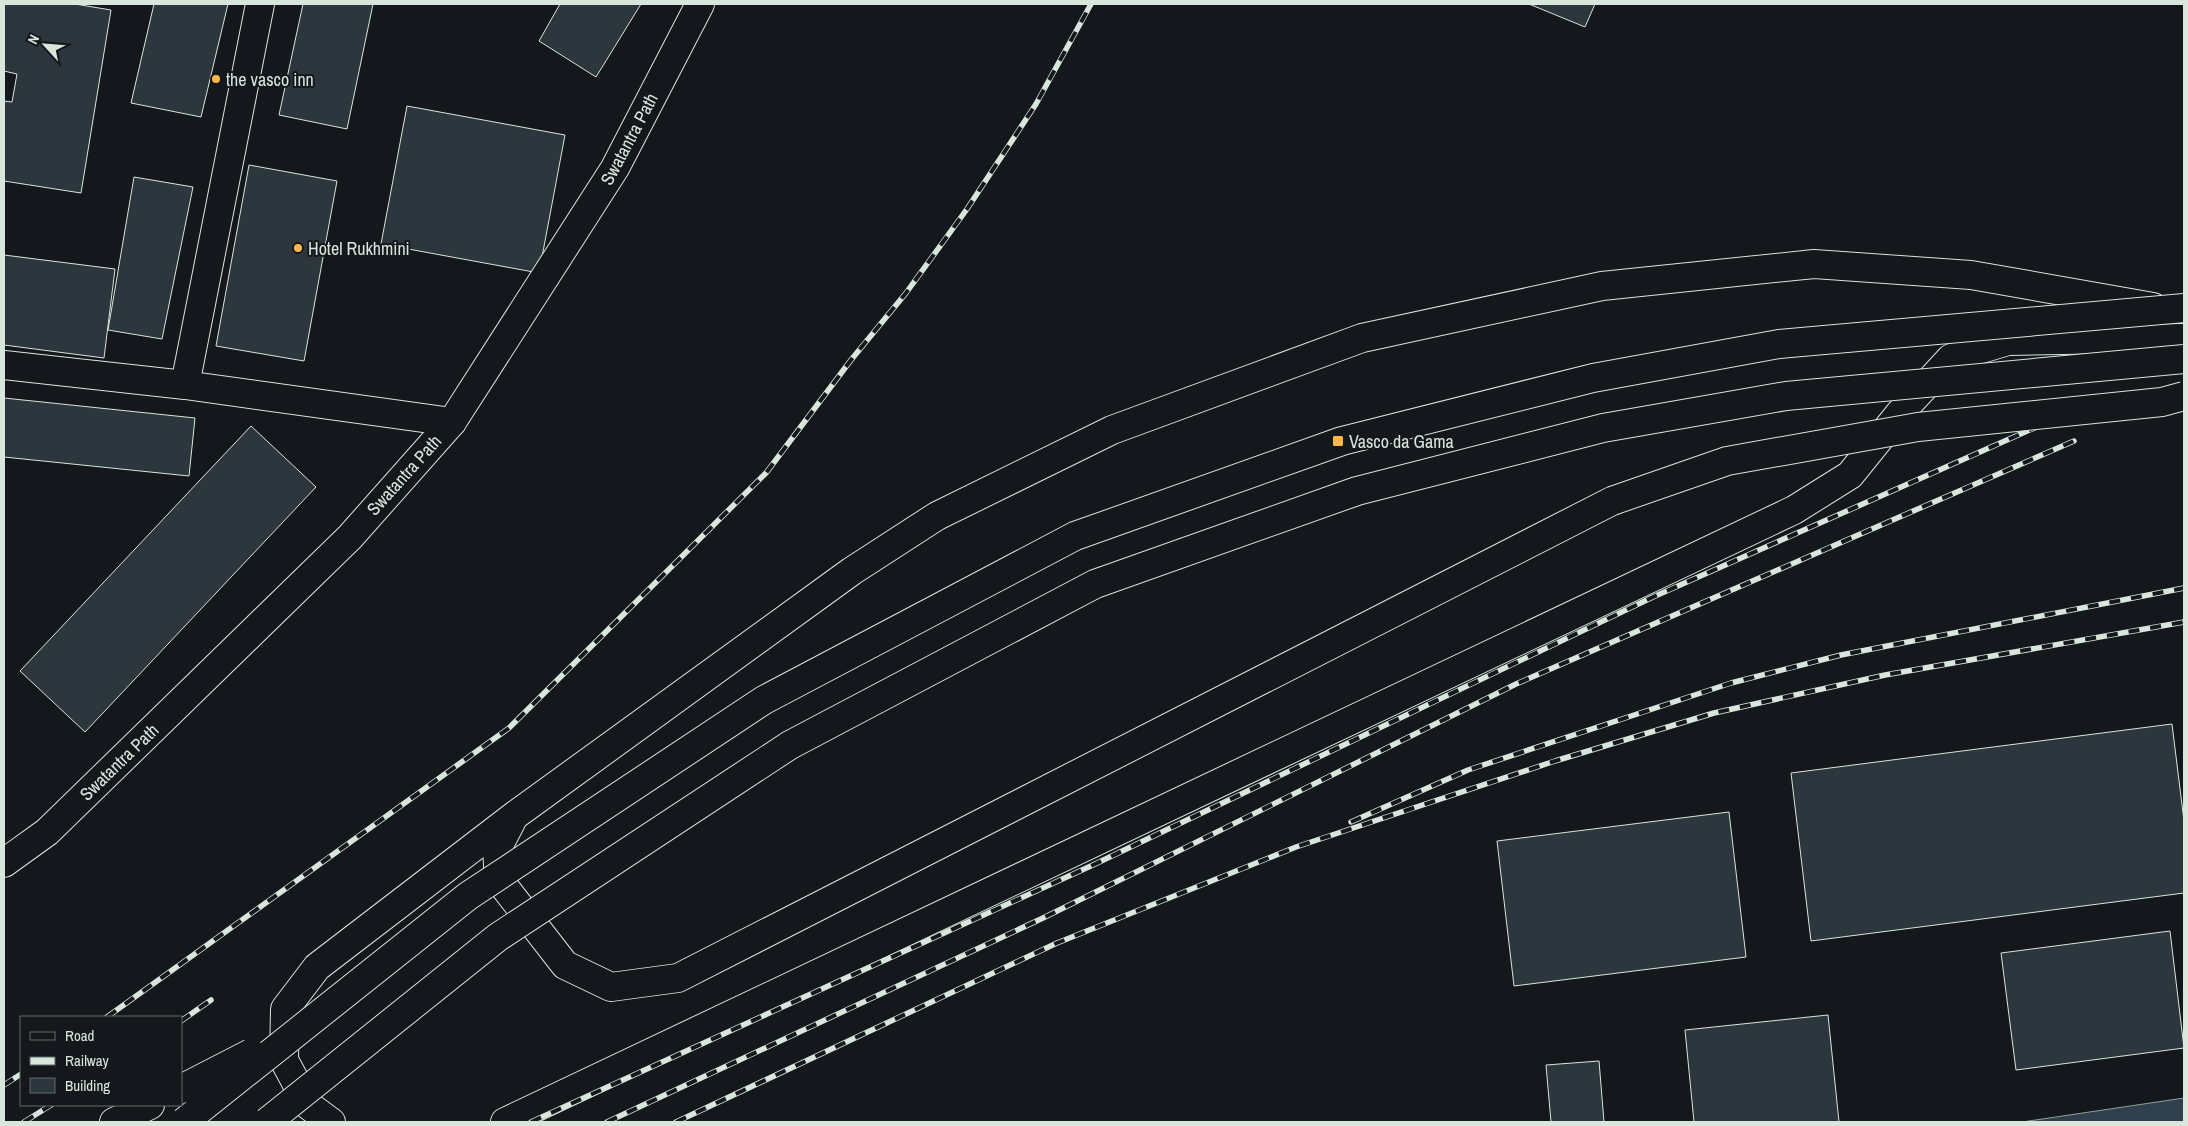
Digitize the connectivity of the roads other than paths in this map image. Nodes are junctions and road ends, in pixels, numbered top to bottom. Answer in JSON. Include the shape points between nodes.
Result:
{"nodes":[{"id":1,"x":260,"y":4,"type":"edge"},
{"id":2,"x":700,"y":4,"type":"edge"},
{"id":3,"x":2176,"y":309,"type":"edge"},
{"id":4,"x":2184,"y":338,"type":"edge"},
{"id":5,"x":2184,"y":359,"type":"edge"},
{"id":6,"x":4,"y":364,"type":"edge"},
{"id":7,"x":185,"y":385,"type":"junction"},
{"id":8,"x":2184,"y":396,"type":"edge"},
{"id":9,"x":452,"y":422,"type":"junction"},
{"id":10,"x":514,"y":816,"type":"junction"},
{"id":11,"x":4,"y":863,"type":"edge"},
{"id":12,"x":302,"y":1028,"type":"junction"},
{"id":13,"x":182,"y":1088,"type":"edge"},
{"id":14,"x":148,"y":1106,"type":"edge"},
{"id":15,"x":114,"y":1122,"type":"edge"},
{"id":16,"x":184,"y":1122,"type":"edge"},
{"id":17,"x":267,"y":1122,"type":"edge"},
{"id":18,"x":330,"y":1122,"type":"edge"},
{"id":19,"x":505,"y":1122,"type":"edge"}],
"edges":[{"from":1,"to":7,"type":"main road"},
{"from":2,"to":9,"type":"main road","name":"Swatantra Path","via":[[615,168]]},
{"from":3,"to":10,"type":"main road","via":[[1971,274],[1814,264],[1602,286],[1362,338],[1112,430],[936,516],[852,571]]},
{"from":3,"to":12,"type":"main road","bridge":true,"via":[[1779,344],[1593,378],[1342,441],[1074,536],[764,700],[468,896]]},
{"from":4,"to":19,"type":"main road","via":[[2008,341],[1951,358],[1900,413],[1850,475],[1794,510]]},
{"from":5,"to":17,"type":"main road","bridge":true,"via":[[1786,396],[1603,428],[1357,491],[1095,584],[790,745],[498,938]]},
{"from":6,"to":7,"type":"main road"},
{"from":7,"to":9,"type":"main road"},
{"from":8,"to":10,"type":"main road","bridge":true,"via":[[2162,402],[1918,427],[1727,461],[1612,501],[678,978],[611,987],[565,965],[499,880],[497,849]]},
{"from":9,"to":11,"type":"main road","name":"Swatantra Path","via":[[350,537],[47,832]]},
{"from":10,"to":18,"type":"main road","via":[[317,967],[285,1009],[284,1060],[308,1105]]},
{"from":12,"to":13,"type":"main road","bridge":true},
{"from":12,"to":16,"type":"main road","bridge":true},
{"from":14,"to":15,"type":"main road"}]}
